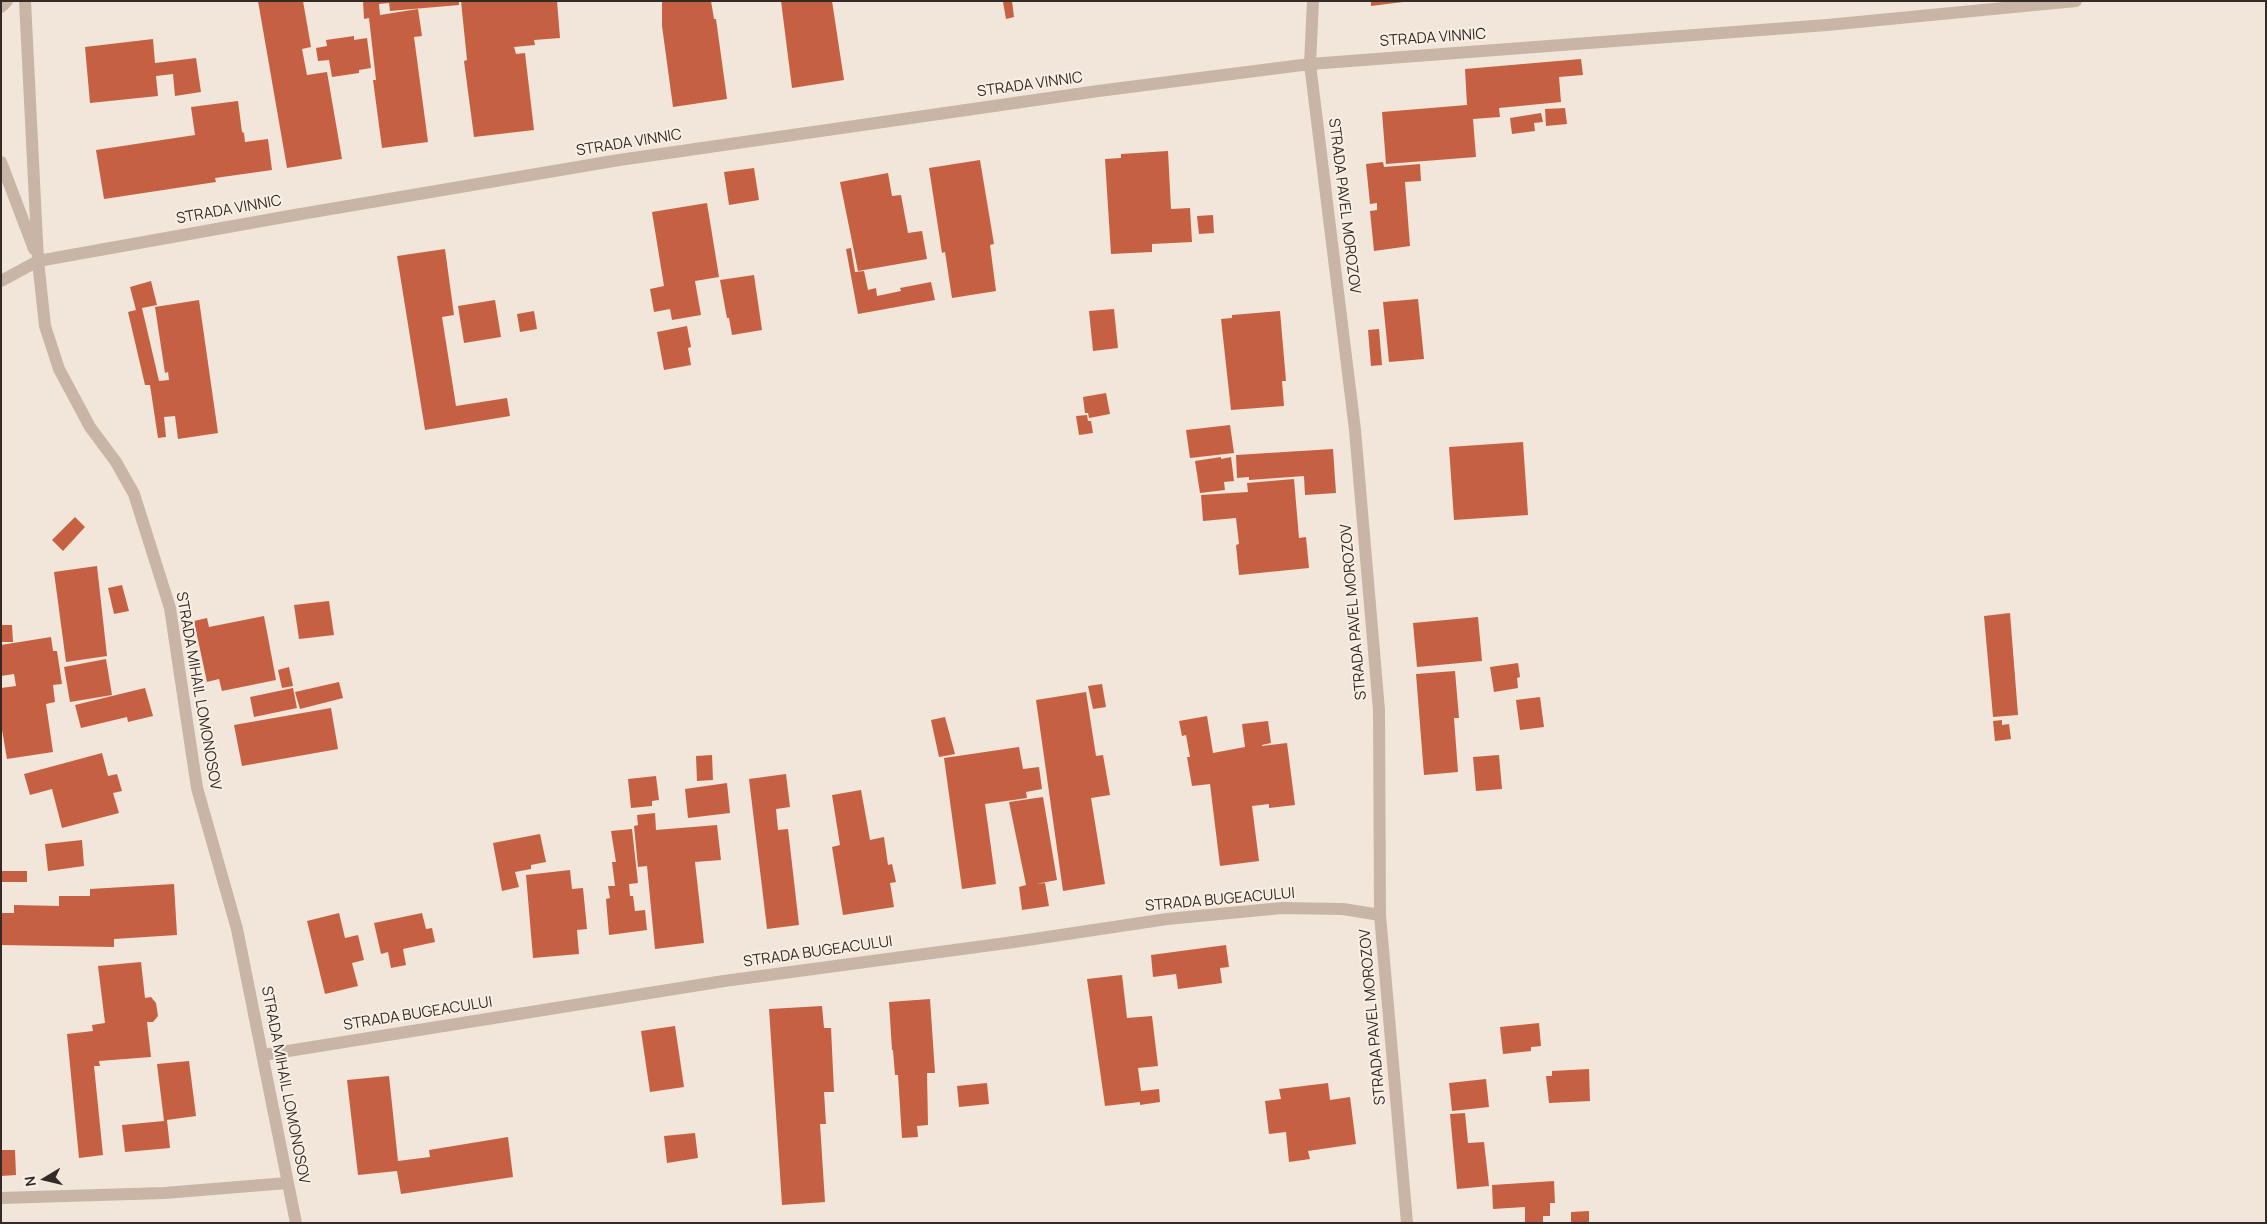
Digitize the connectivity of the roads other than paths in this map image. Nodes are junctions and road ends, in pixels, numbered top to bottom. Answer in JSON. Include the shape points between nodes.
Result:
{"nodes":[{"id":1,"x":7,"y":1,"type":"edge"},
{"id":2,"x":25,"y":1,"type":"edge"},
{"id":3,"x":1313,"y":1,"type":"edge"},
{"id":4,"x":2076,"y":1,"type":"edge"},
{"id":5,"x":1,"y":7,"type":"edge"},
{"id":6,"x":1310,"y":64,"type":"junction"},
{"id":7,"x":1,"y":162,"type":"edge"},
{"id":8,"x":38,"y":261,"type":"junction"},
{"id":9,"x":1,"y":281,"type":"edge"},
{"id":10,"x":1380,"y":915,"type":"junction"},
{"id":11,"x":263,"y":1055,"type":"junction"},
{"id":12,"x":287,"y":1183,"type":"junction"},
{"id":13,"x":1,"y":1198,"type":"edge"},
{"id":14,"x":296,"y":1223,"type":"edge"},
{"id":15,"x":1407,"y":1223,"type":"edge"}],
"edges":[{"from":1,"to":5,"type":"street"},
{"from":2,"to":8,"type":"street","name":"STRADA MIHAIL LOMONOSOV"},
{"from":3,"to":6,"type":"street","name":"STRADA PAVEL MOROZOV"},
{"from":4,"to":6,"type":"street","name":"STRADA VINNIC","via":[[1827,25]]},
{"from":6,"to":8,"type":"street","name":"STRADA VINNIC","via":[[619,160]]},
{"from":6,"to":10,"type":"street","name":"STRADA PAVEL MOROZOV","via":[[1355,430],[1378,700]]},
{"from":7,"to":8,"type":"street"},
{"from":8,"to":9,"type":"street","name":"STRADA VINNIC"},
{"from":8,"to":11,"type":"street","name":"STRADA MIHAIL LOMONOSOV","via":[[46,326],[59,368],[90,427],[116,462],[134,494],[170,608],[197,788],[237,929]]},
{"from":10,"to":11,"type":"street","name":"STRADA BUGEACULUI","via":[[1343,909],[1282,908],[1167,919],[724,981]]},
{"from":10,"to":15,"type":"street","name":"STRADA PAVEL MOROZOV"},
{"from":11,"to":12,"type":"street","name":"STRADA MIHAIL LOMONOSOV"},
{"from":12,"to":13,"type":"street","via":[[164,1193]]},
{"from":12,"to":14,"type":"street","name":"STRADA MIHAIL LOMONOSOV"}]}
